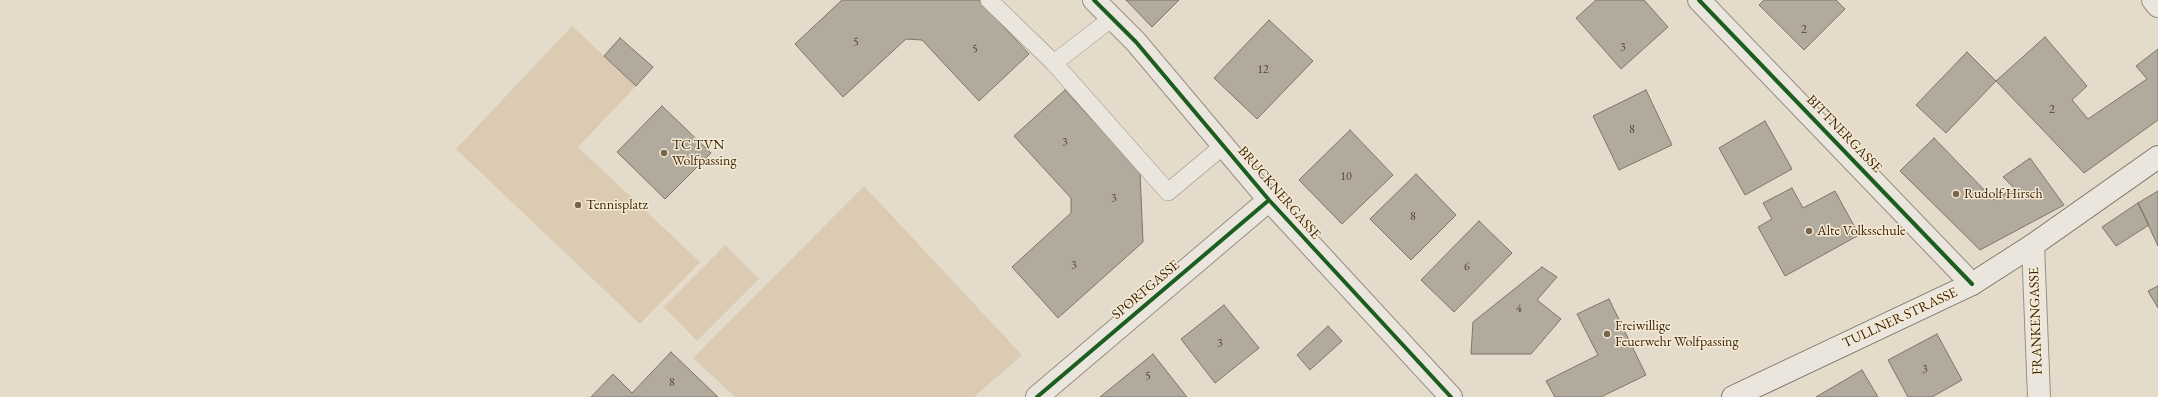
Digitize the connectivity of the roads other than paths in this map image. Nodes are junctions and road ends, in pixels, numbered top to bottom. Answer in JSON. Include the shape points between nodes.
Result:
{"nodes":[{"id":1,"x":989,"y":0,"type":"edge"},
{"id":2,"x":1094,"y":0,"type":"edge"},
{"id":3,"x":1699,"y":0,"type":"edge"},
{"id":4,"x":2153,"y":0,"type":"edge"},
{"id":5,"x":2158,"y":6,"type":"edge"},
{"id":6,"x":1112,"y":18,"type":"junction"},
{"id":7,"x":1054,"y":63,"type":"junction"},
{"id":8,"x":1224,"y":146,"type":"junction"},
{"id":9,"x":2158,"y":157,"type":"edge"},
{"id":10,"x":1269,"y":200,"type":"junction"},
{"id":11,"x":2033,"y":245,"type":"junction"},
{"id":12,"x":1972,"y":284,"type":"junction"},
{"id":13,"x":1037,"y":397,"type":"edge"},
{"id":14,"x":1451,"y":397,"type":"edge"},
{"id":15,"x":1733,"y":397,"type":"edge"},
{"id":16,"x":2039,"y":397,"type":"edge"}],
"edges":[{"from":1,"to":7,"type":"lane"},
{"from":2,"to":6,"type":"street","name":"BRUCKNERGASSE"},
{"from":3,"to":12,"type":"street","name":"BITTNERGASSE"},
{"from":4,"to":5,"type":"street"},
{"from":6,"to":7,"type":"lane"},
{"from":6,"to":8,"type":"street","name":"BRUCKNERGASSE","via":[[1136,42]]},
{"from":7,"to":8,"type":"lane","via":[[1168,192]]},
{"from":8,"to":10,"type":"street","name":"BRUCKNERGASSE"},
{"from":9,"to":11,"type":"street","name":"TULLNER STRASSE"},
{"from":10,"to":13,"type":"street","name":"SPORTGASSE"},
{"from":10,"to":14,"type":"street","name":"BRUCKNERGASSE"},
{"from":11,"to":12,"type":"street","name":"TULLNER STRASSE"},
{"from":11,"to":16,"type":"street","name":"FRANKENGASSE"},
{"from":12,"to":15,"type":"street","name":"TULLNER STRASSE"}]}
